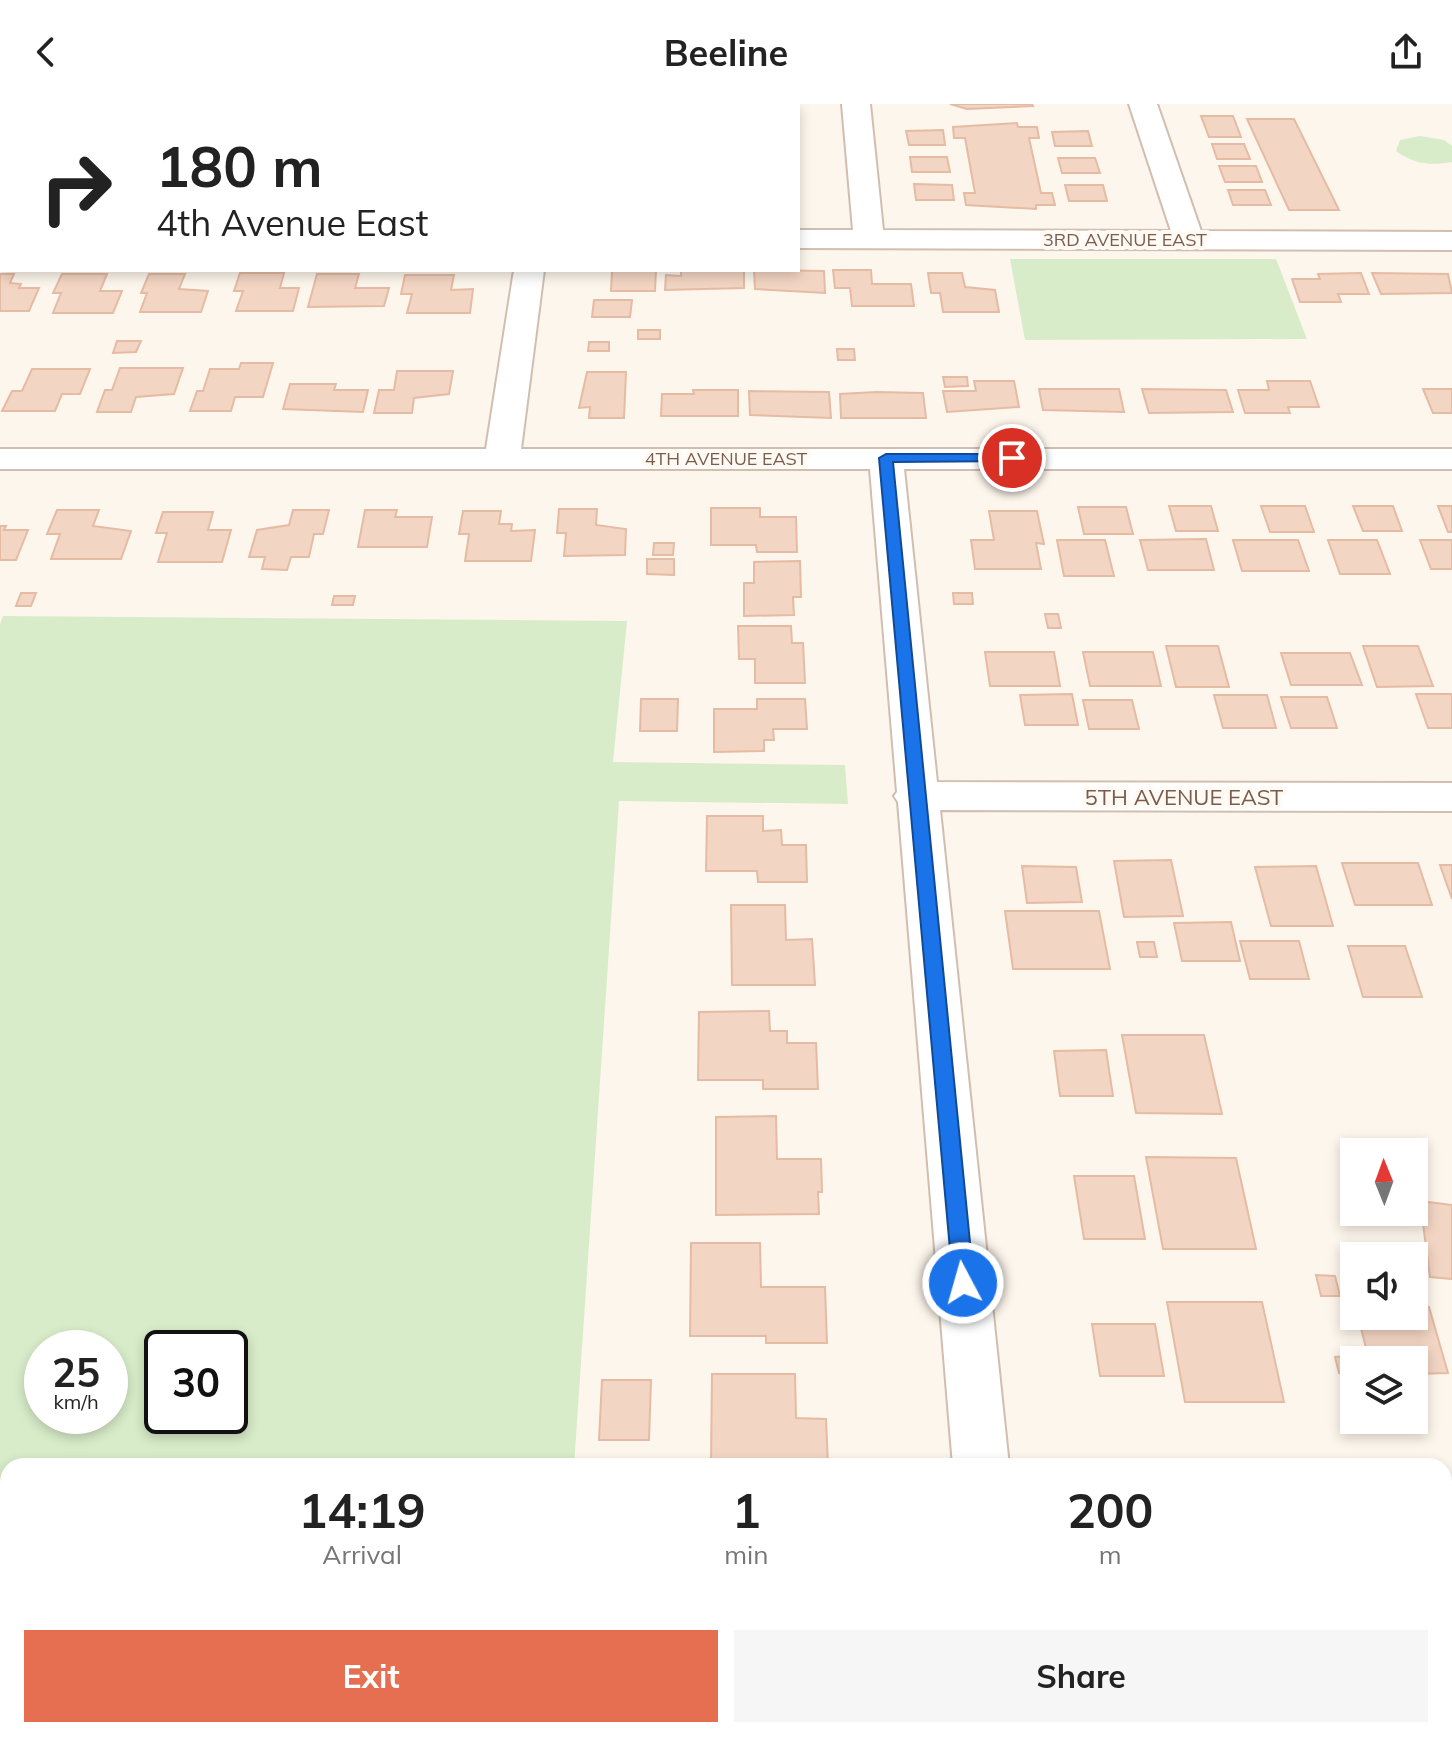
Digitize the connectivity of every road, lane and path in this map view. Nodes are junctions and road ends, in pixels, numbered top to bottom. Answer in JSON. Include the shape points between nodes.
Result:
{"nodes":[{"id":1,"x":856,"y":104,"type":"edge"},
{"id":2,"x":1143,"y":104,"type":"edge"},
{"id":3,"x":800,"y":239,"type":"edge"},
{"id":4,"x":869,"y":239,"type":"junction"},
{"id":5,"x":1189,"y":240,"type":"junction"},
{"id":6,"x":1452,"y":241,"type":"edge"},
{"id":7,"x":529,"y":272,"type":"edge"},
{"id":8,"x":886,"y":458,"type":"junction"},
{"id":9,"x":0,"y":459,"type":"edge"},
{"id":10,"x":502,"y":459,"type":"junction"},
{"id":11,"x":1452,"y":459,"type":"edge"},
{"id":12,"x":915,"y":796,"type":"junction"},
{"id":13,"x":1452,"y":797,"type":"edge"},
{"id":14,"x":980,"y":1458,"type":"edge"}],
"edges":[{"from":1,"to":4,"type":"street"},
{"from":2,"to":5,"type":"street"},
{"from":3,"to":4,"type":"street","name":"3RD AVENUE EAST"},
{"from":4,"to":5,"type":"street","name":"3RD AVENUE EAST"},
{"from":5,"to":6,"type":"street","name":"3RD AVENUE EAST"},
{"from":7,"to":10,"type":"street"},
{"from":8,"to":10,"type":"street","name":"4TH AVENUE EAST"},
{"from":8,"to":11,"type":"street","name":"4TH AVENUE EAST"},
{"from":8,"to":12,"type":"street"},
{"from":9,"to":10,"type":"street","name":"4TH AVENUE EAST"},
{"from":12,"to":13,"type":"street","name":"5TH AVENUE EAST"},
{"from":12,"to":14,"type":"street"}]}
